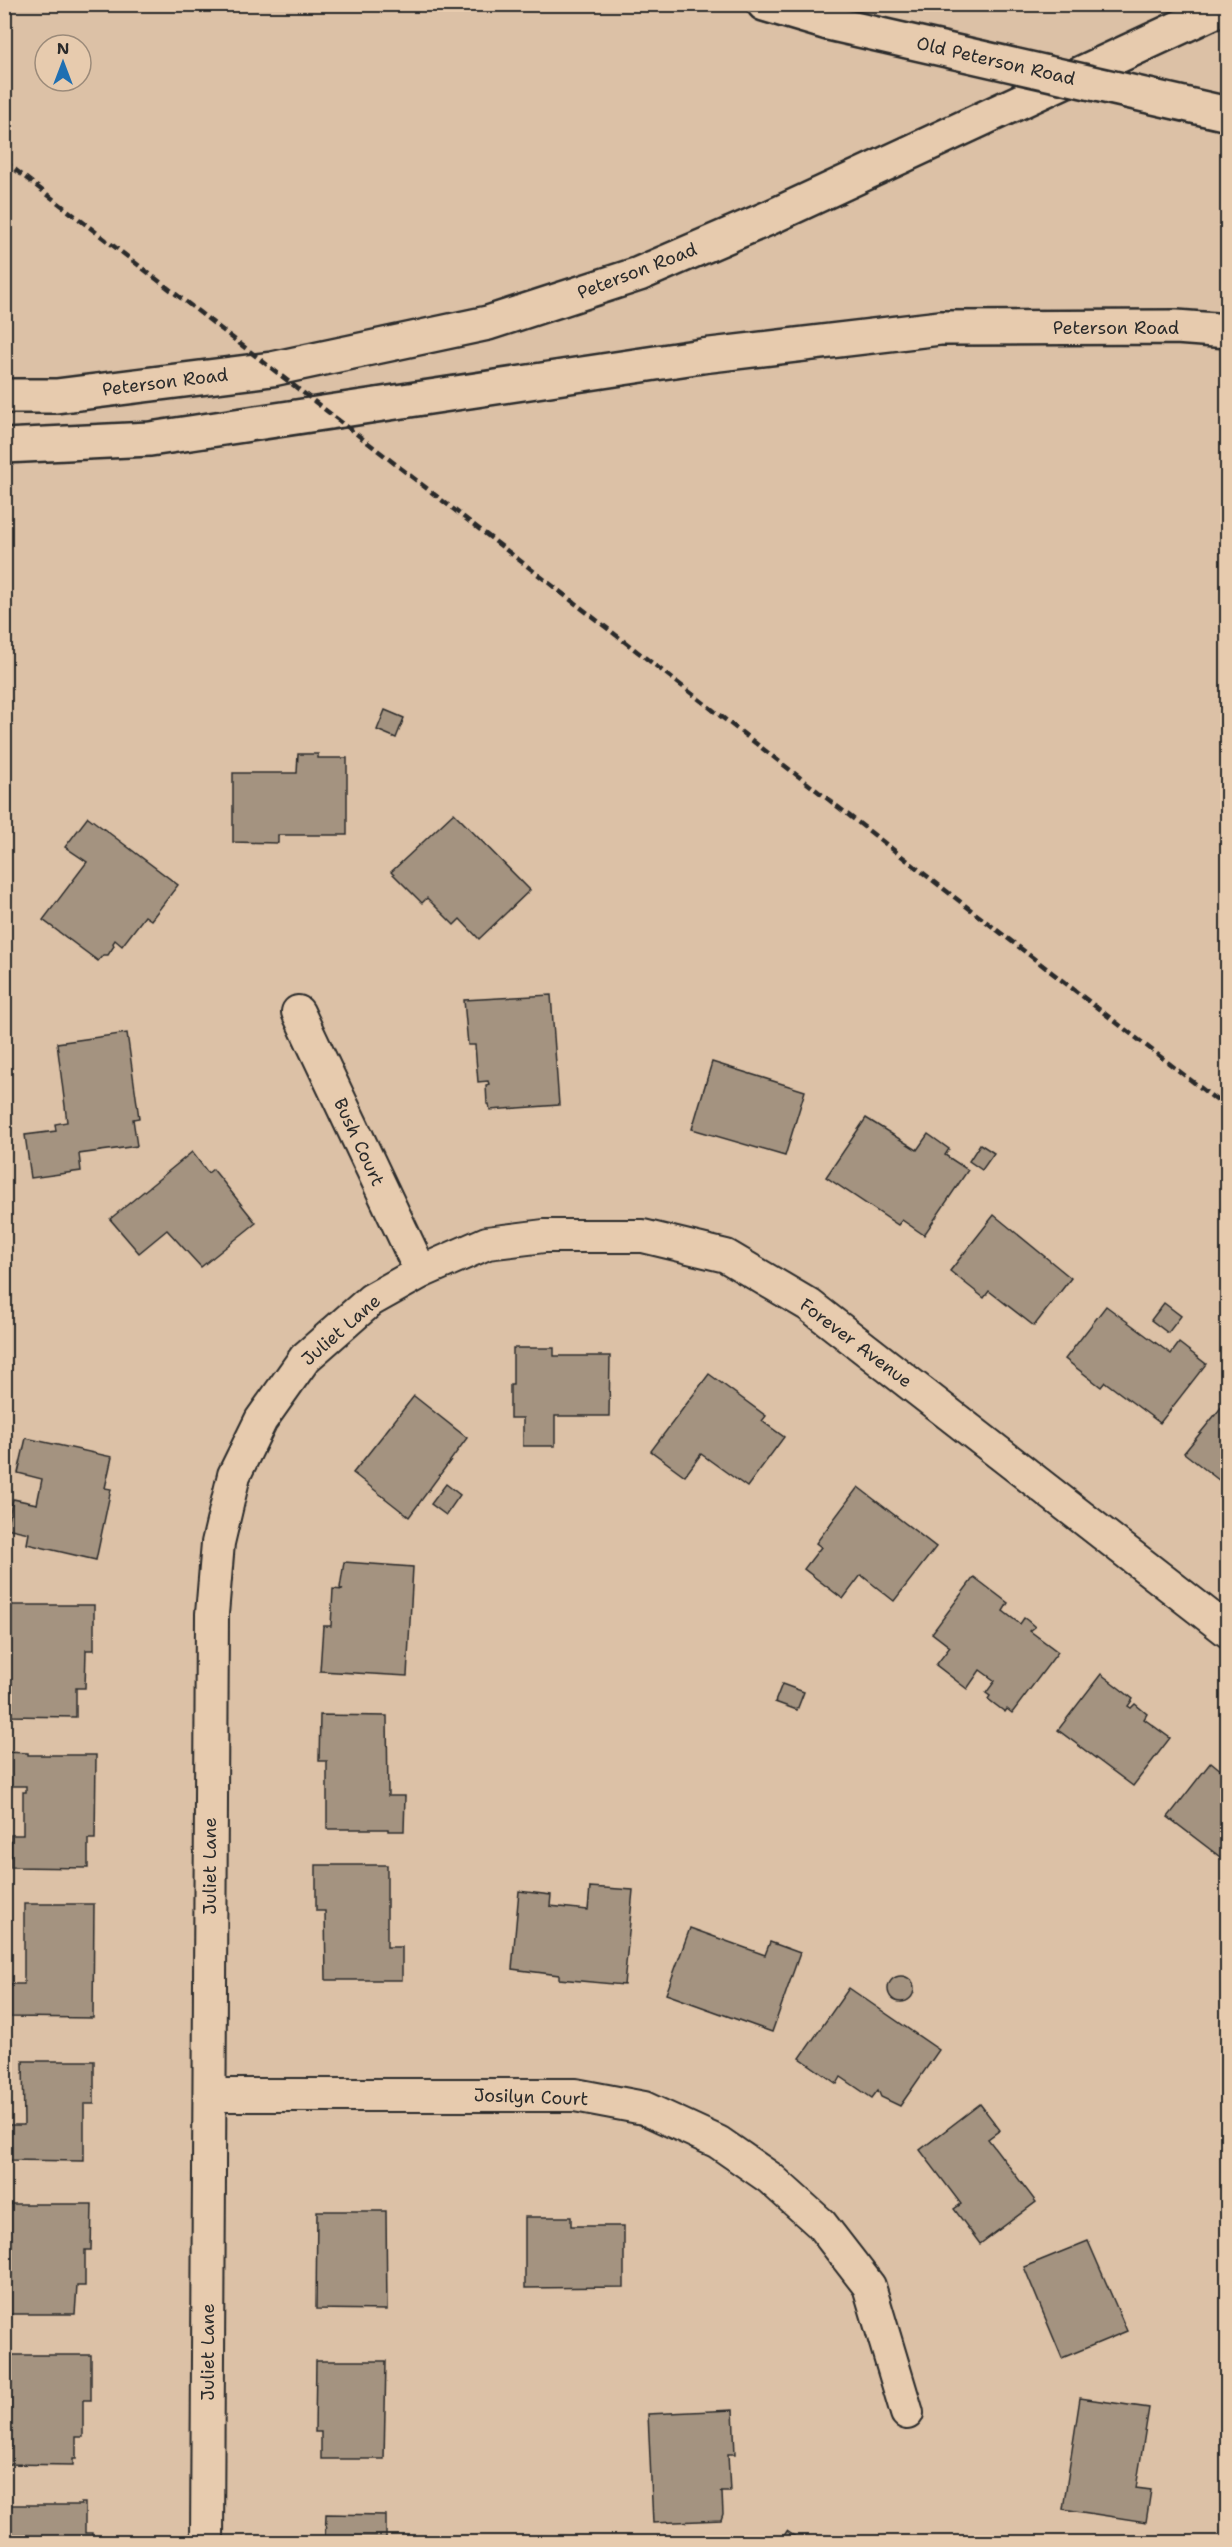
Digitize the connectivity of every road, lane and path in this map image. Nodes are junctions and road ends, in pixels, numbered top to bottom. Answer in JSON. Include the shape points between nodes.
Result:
{"nodes":[{"id":1,"x":764,"y":4,"type":"edge"},
{"id":2,"x":1227,"y":5,"type":"edge"},
{"id":3,"x":1227,"y":114,"type":"edge"},
{"id":4,"x":1227,"y":331,"type":"edge"},
{"id":5,"x":4,"y":396,"type":"edge"},
{"id":6,"x":4,"y":446,"type":"edge"},
{"id":7,"x":298,"y":1012,"type":"dead end"},
{"id":8,"x":421,"y":1272,"type":"junction"},
{"id":9,"x":1227,"y":1631,"type":"edge"},
{"id":10,"x":210,"y":2095,"type":"junction"},
{"id":11,"x":907,"y":2413,"type":"dead end"},
{"id":12,"x":207,"y":2542,"type":"edge"}],
"edges":[{"from":1,"to":3,"type":"main road","name":"Old Peterson Road","bridge":true},
{"from":2,"to":5,"type":"main road","name":"Peterson Road","via":[[771,217],[639,274],[488,323],[272,369],[56,396]]},
{"from":4,"to":6,"type":"main road","name":"Peterson Road","via":[[1176,327],[940,328],[702,356],[150,439]]},
{"from":7,"to":8,"type":"street","name":"Bush Court"},
{"from":8,"to":9,"type":"street","name":"Forever Avenue","via":[[487,1243],[544,1236],[643,1236],[726,1256],[809,1305]]},
{"from":8,"to":10,"type":"street","name":"Juliet Lane","via":[[371,1300],[305,1358],[261,1420],[234,1475],[218,1543],[212,1614]]},
{"from":10,"to":11,"type":"street","name":"Josilyn Court","via":[[575,2095],[644,2108],[717,2142],[770,2178],[821,2224],[869,2286]]},
{"from":10,"to":12,"type":"street","name":"Juliet Lane"}]}
